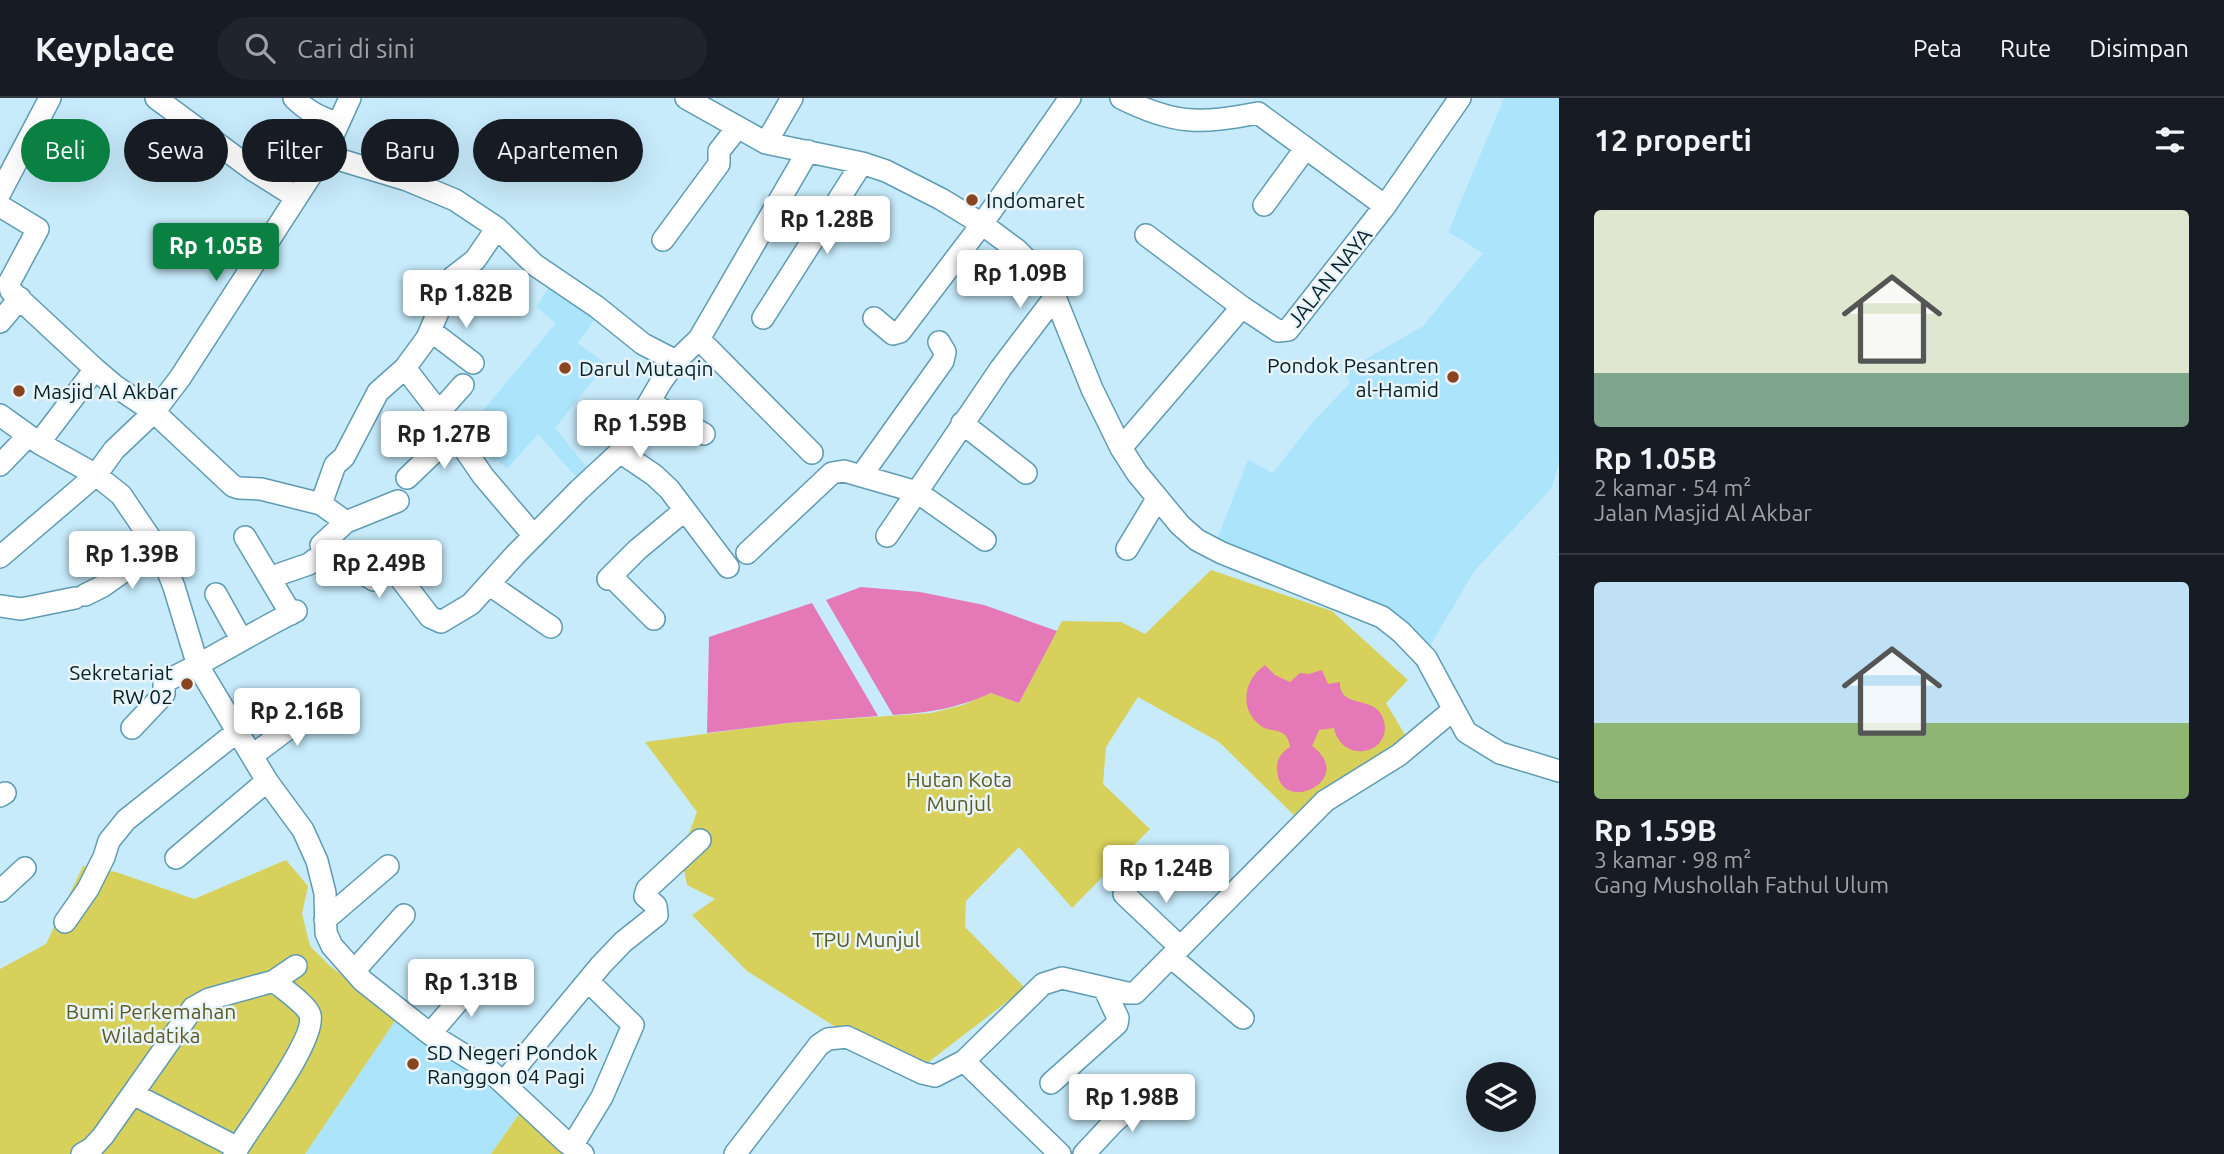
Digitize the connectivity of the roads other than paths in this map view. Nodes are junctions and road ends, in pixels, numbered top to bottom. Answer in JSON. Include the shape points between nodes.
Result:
{"nodes":[{"id":1,"x":50,"y":98,"type":"edge"},
{"id":2,"x":156,"y":98,"type":"edge"},
{"id":3,"x":294,"y":98,"type":"edge"},
{"id":4,"x":350,"y":98,"type":"edge"},
{"id":5,"x":686,"y":98,"type":"edge"},
{"id":6,"x":792,"y":98,"type":"edge"},
{"id":7,"x":1070,"y":98,"type":"edge"},
{"id":8,"x":1121,"y":98,"type":"edge"},
{"id":9,"x":1460,"y":98,"type":"edge"},
{"id":10,"x":1262,"y":106,"type":"edge"},
{"id":11,"x":324,"y":119,"type":"edge"},
{"id":12,"x":339,"y":119,"type":"edge"},
{"id":13,"x":737,"y":128,"type":"junction"},
{"id":14,"x":766,"y":143,"type":"junction"},
{"id":15,"x":1305,"y":149,"type":"junction"},
{"id":16,"x":808,"y":151,"type":"junction"},
{"id":17,"x":7,"y":162,"type":"edge"},
{"id":18,"x":347,"y":162,"type":"edge"},
{"id":19,"x":862,"y":163,"type":"junction"},
{"id":20,"x":306,"y":182,"type":"edge"},
{"id":21,"x":0,"y":193,"type":"edge"},
{"id":22,"x":296,"y":197,"type":"junction"},
{"id":23,"x":1264,"y":205,"type":"dead end"},
{"id":24,"x":0,"y":206,"type":"edge"},
{"id":25,"x":1385,"y":206,"type":"junction"},
{"id":26,"x":982,"y":224,"type":"junction"},
{"id":27,"x":496,"y":228,"type":"junction"},
{"id":28,"x":1146,"y":235,"type":"dead end"},
{"id":29,"x":663,"y":240,"type":"dead end"},
{"id":30,"x":10,"y":291,"type":"edge"},
{"id":31,"x":1055,"y":298,"type":"junction"},
{"id":32,"x":1242,"y":307,"type":"junction"},
{"id":33,"x":763,"y":318,"type":"dead end"},
{"id":34,"x":874,"y":318,"type":"dead end"},
{"id":35,"x":0,"y":322,"type":"edge"},
{"id":36,"x":432,"y":331,"type":"junction"},
{"id":37,"x":699,"y":339,"type":"junction"},
{"id":38,"x":939,"y":342,"type":"dead end"},
{"id":39,"x":677,"y":361,"type":"junction"},
{"id":40,"x":473,"y":363,"type":"dead end"},
{"id":41,"x":405,"y":368,"type":"junction"},
{"id":42,"x":95,"y":369,"type":"junction"},
{"id":43,"x":463,"y":385,"type":"dead end"},
{"id":44,"x":650,"y":402,"type":"junction"},
{"id":45,"x":154,"y":412,"type":"junction"},
{"id":46,"x":439,"y":412,"type":"junction"},
{"id":47,"x":0,"y":415,"type":"edge"},
{"id":48,"x":962,"y":423,"type":"junction"},
{"id":49,"x":453,"y":434,"type":"junction"},
{"id":50,"x":705,"y":434,"type":"dead end"},
{"id":51,"x":34,"y":440,"type":"junction"},
{"id":52,"x":1121,"y":448,"type":"junction"},
{"id":53,"x":621,"y":452,"type":"junction"},
{"id":54,"x":812,"y":453,"type":"dead end"},
{"id":55,"x":0,"y":465,"type":"edge"},
{"id":56,"x":1026,"y":473,"type":"dead end"},
{"id":57,"x":96,"y":475,"type":"junction"},
{"id":58,"x":861,"y":476,"type":"junction"},
{"id":59,"x":407,"y":478,"type":"dead end"},
{"id":60,"x":916,"y":492,"type":"junction"},
{"id":61,"x":1157,"y":499,"type":"junction"},
{"id":62,"x":398,"y":501,"type":"dead end"},
{"id":63,"x":321,"y":504,"type":"junction"},
{"id":64,"x":685,"y":510,"type":"junction"},
{"id":65,"x":346,"y":522,"type":"junction"},
{"id":66,"x":534,"y":536,"type":"junction"},
{"id":67,"x":887,"y":536,"type":"dead end"},
{"id":68,"x":245,"y":537,"type":"dead end"},
{"id":69,"x":985,"y":540,"type":"dead end"},
{"id":70,"x":157,"y":548,"type":"junction"},
{"id":71,"x":1127,"y":549,"type":"dead end"},
{"id":72,"x":326,"y":551,"type":"junction"},
{"id":73,"x":747,"y":554,"type":"dead end"},
{"id":74,"x":0,"y":557,"type":"edge"},
{"id":75,"x":728,"y":567,"type":"dead end"},
{"id":76,"x":271,"y":580,"type":"junction"},
{"id":77,"x":490,"y":584,"type":"junction"},
{"id":78,"x":216,"y":594,"type":"dead end"},
{"id":79,"x":0,"y":606,"type":"edge"},
{"id":80,"x":654,"y":619,"type":"dead end"},
{"id":81,"x":551,"y":627,"type":"dead end"},
{"id":82,"x":241,"y":639,"type":"junction"},
{"id":83,"x":198,"y":666,"type":"junction"},
{"id":84,"x":317,"y":707,"type":"dead end"},
{"id":85,"x":1453,"y":710,"type":"junction"},
{"id":86,"x":132,"y":728,"type":"dead end"},
{"id":87,"x":238,"y":731,"type":"junction"},
{"id":88,"x":253,"y":755,"type":"junction"},
{"id":89,"x":1559,"y":771,"type":"edge"},
{"id":90,"x":267,"y":781,"type":"junction"},
{"id":91,"x":699,"y":840,"type":"dead end"},
{"id":92,"x":176,"y":858,"type":"dead end"},
{"id":93,"x":388,"y":866,"type":"dead end"},
{"id":94,"x":25,"y":868,"type":"dead end"},
{"id":95,"x":0,"y":891,"type":"edge"},
{"id":96,"x":1124,"y":894,"type":"dead end"},
{"id":97,"x":404,"y":915,"type":"dead end"},
{"id":98,"x":325,"y":920,"type":"junction"},
{"id":99,"x":65,"y":922,"type":"dead end"},
{"id":100,"x":1176,"y":952,"type":"junction"},
{"id":101,"x":296,"y":966,"type":"dead end"},
{"id":102,"x":354,"y":971,"type":"junction"},
{"id":103,"x":479,"y":976,"type":"dead end"},
{"id":104,"x":274,"y":981,"type":"junction"},
{"id":105,"x":588,"y":981,"type":"junction"},
{"id":106,"x":1104,"y":988,"type":"junction"},
{"id":107,"x":1243,"y":1018,"type":"dead end"},
{"id":108,"x":430,"y":1034,"type":"junction"},
{"id":109,"x":964,"y":1061,"type":"junction"},
{"id":110,"x":503,"y":1083,"type":"junction"},
{"id":111,"x":1051,"y":1083,"type":"dead end"},
{"id":112,"x":1152,"y":1087,"type":"dead end"},
{"id":113,"x":133,"y":1094,"type":"junction"},
{"id":114,"x":569,"y":1150,"type":"edge"},
{"id":115,"x":236,"y":1151,"type":"edge"},
{"id":116,"x":82,"y":1154,"type":"edge"},
{"id":117,"x":735,"y":1154,"type":"edge"},
{"id":118,"x":1060,"y":1154,"type":"edge"},
{"id":119,"x":1084,"y":1154,"type":"edge"}],
"edges":[{"from":1,"to":17,"type":"street"},
{"from":2,"to":22,"type":"street"},
{"from":3,"to":11,"type":"street"},
{"from":4,"to":12,"type":"street"},
{"from":5,"to":13,"type":"street"},
{"from":6,"to":14,"type":"street"},
{"from":7,"to":26,"type":"street"},
{"from":8,"to":10,"type":"street","via":[[1189,122],[1224,119]]},
{"from":9,"to":25,"type":"street","name":"JALAN NAYA"},
{"from":10,"to":15,"type":"street"},
{"from":13,"to":14,"type":"street"},
{"from":13,"to":29,"type":"street","via":[[719,151],[719,164]]},
{"from":14,"to":16,"type":"street"},
{"from":15,"to":23,"type":"street"},
{"from":15,"to":25,"type":"street"},
{"from":16,"to":19,"type":"street"},
{"from":16,"to":37,"type":"street"},
{"from":17,"to":21,"type":"street"},
{"from":18,"to":27,"type":"street","via":[[437,191]]},
{"from":19,"to":26,"type":"street"},
{"from":19,"to":33,"type":"street"},
{"from":20,"to":22,"type":"street"},
{"from":22,"to":45,"type":"street"},
{"from":24,"to":30,"type":"street","via":[[38,229],[9,283]]},
{"from":25,"to":32,"type":"street","name":"JALAN NAYA","via":[[1288,330],[1278,331]]},
{"from":26,"to":31,"type":"street","via":[[1038,271]]},
{"from":26,"to":34,"type":"street","via":[[900,332],[892,334]]},
{"from":27,"to":36,"type":"street","via":[[475,260],[453,277]]},
{"from":27,"to":39,"type":"street","via":[[536,265],[643,344]]},
{"from":28,"to":32,"type":"street","name":"JALAN NAYA"},
{"from":30,"to":35,"type":"street"},
{"from":30,"to":42,"type":"street"},
{"from":31,"to":48,"type":"street"},
{"from":31,"to":52,"type":"street"},
{"from":32,"to":52,"type":"street"},
{"from":36,"to":40,"type":"street"},
{"from":36,"to":41,"type":"street"},
{"from":37,"to":39,"type":"street"},
{"from":37,"to":54,"type":"street"},
{"from":38,"to":58,"type":"street","via":[[945,352],[943,361]]},
{"from":39,"to":44,"type":"street"},
{"from":41,"to":46,"type":"street"},
{"from":41,"to":63,"type":"street","via":[[378,392],[344,457],[335,465]]},
{"from":42,"to":45,"type":"street"},
{"from":42,"to":51,"type":"street"},
{"from":43,"to":46,"type":"street"},
{"from":44,"to":50,"type":"street"},
{"from":44,"to":53,"type":"street"},
{"from":45,"to":57,"type":"street","via":[[114,450]]},
{"from":45,"to":63,"type":"street","via":[[233,486]]},
{"from":46,"to":49,"type":"street"},
{"from":47,"to":51,"type":"street"},
{"from":48,"to":56,"type":"street"},
{"from":48,"to":60,"type":"street"},
{"from":49,"to":59,"type":"street"},
{"from":49,"to":66,"type":"street"},
{"from":51,"to":55,"type":"street"},
{"from":51,"to":57,"type":"street"},
{"from":52,"to":61,"type":"street"},
{"from":53,"to":64,"type":"street","via":[[654,475]]},
{"from":53,"to":66,"type":"street"},
{"from":57,"to":70,"type":"street","via":[[121,495]]},
{"from":57,"to":74,"type":"street"},
{"from":58,"to":60,"type":"street"},
{"from":58,"to":73,"type":"street","via":[[832,473]]},
{"from":60,"to":67,"type":"street"},
{"from":60,"to":69,"type":"street"},
{"from":61,"to":71,"type":"street"},
{"from":61,"to":85,"type":"street","via":[[1197,540],[1382,617],[1426,658]]},
{"from":62,"to":65,"type":"street"},
{"from":63,"to":65,"type":"street"},
{"from":64,"to":75,"type":"street"},
{"from":64,"to":80,"type":"street","via":[[610,577]]},
{"from":65,"to":72,"type":"street","via":[[321,545]]},
{"from":66,"to":77,"type":"street"},
{"from":68,"to":76,"type":"street"},
{"from":70,"to":79,"type":"street","via":[[80,597],[21,609]]},
{"from":70,"to":83,"type":"street"},
{"from":72,"to":76,"type":"street","via":[[309,564]]},
{"from":72,"to":77,"type":"street","via":[[374,580],[391,571],[397,574],[430,617],[441,622],[471,604]]},
{"from":76,"to":82,"type":"street","via":[[293,613]]},
{"from":77,"to":81,"type":"street"},
{"from":78,"to":82,"type":"street"},
{"from":82,"to":83,"type":"street"},
{"from":83,"to":86,"type":"street","via":[[166,681],[164,694]]},
{"from":83,"to":87,"type":"street"},
{"from":84,"to":88,"type":"street"},
{"from":85,"to":89,"type":"street","via":[[1478,742]]},
{"from":85,"to":100,"type":"street","via":[[1399,755],[1325,800]]},
{"from":87,"to":88,"type":"street"},
{"from":87,"to":99,"type":"street","via":[[126,820],[108,841],[97,873]]},
{"from":88,"to":90,"type":"street"},
{"from":90,"to":92,"type":"street"},
{"from":90,"to":98,"type":"street","via":[[303,830],[317,861],[325,893]]},
{"from":91,"to":105,"type":"street","via":[[645,892],[657,915]]},
{"from":93,"to":98,"type":"street"},
{"from":94,"to":95,"type":"street"},
{"from":96,"to":100,"type":"street"},
{"from":97,"to":102,"type":"street"},
{"from":98,"to":102,"type":"street","via":[[332,946]]},
{"from":100,"to":106,"type":"street","via":[[1135,993]]},
{"from":100,"to":107,"type":"street"},
{"from":101,"to":104,"type":"street"},
{"from":102,"to":108,"type":"street"},
{"from":103,"to":108,"type":"street"},
{"from":104,"to":113,"type":"street","via":[[193,1008]]},
{"from":104,"to":115,"type":"street","via":[[306,1009],[310,1021],[283,1080]]},
{"from":105,"to":110,"type":"street"},
{"from":105,"to":114,"type":"street","via":[[633,1025],[601,1097]]},
{"from":106,"to":109,"type":"street","via":[[1052,979]]},
{"from":106,"to":111,"type":"street","via":[[1117,1024]]},
{"from":108,"to":110,"type":"street"},
{"from":109,"to":117,"type":"street","via":[[935,1076],[847,1037],[828,1039]]},
{"from":109,"to":118,"type":"street"},
{"from":110,"to":114,"type":"street"},
{"from":112,"to":119,"type":"street"},
{"from":113,"to":115,"type":"street"},
{"from":113,"to":116,"type":"street","via":[[97,1144]]}]}
